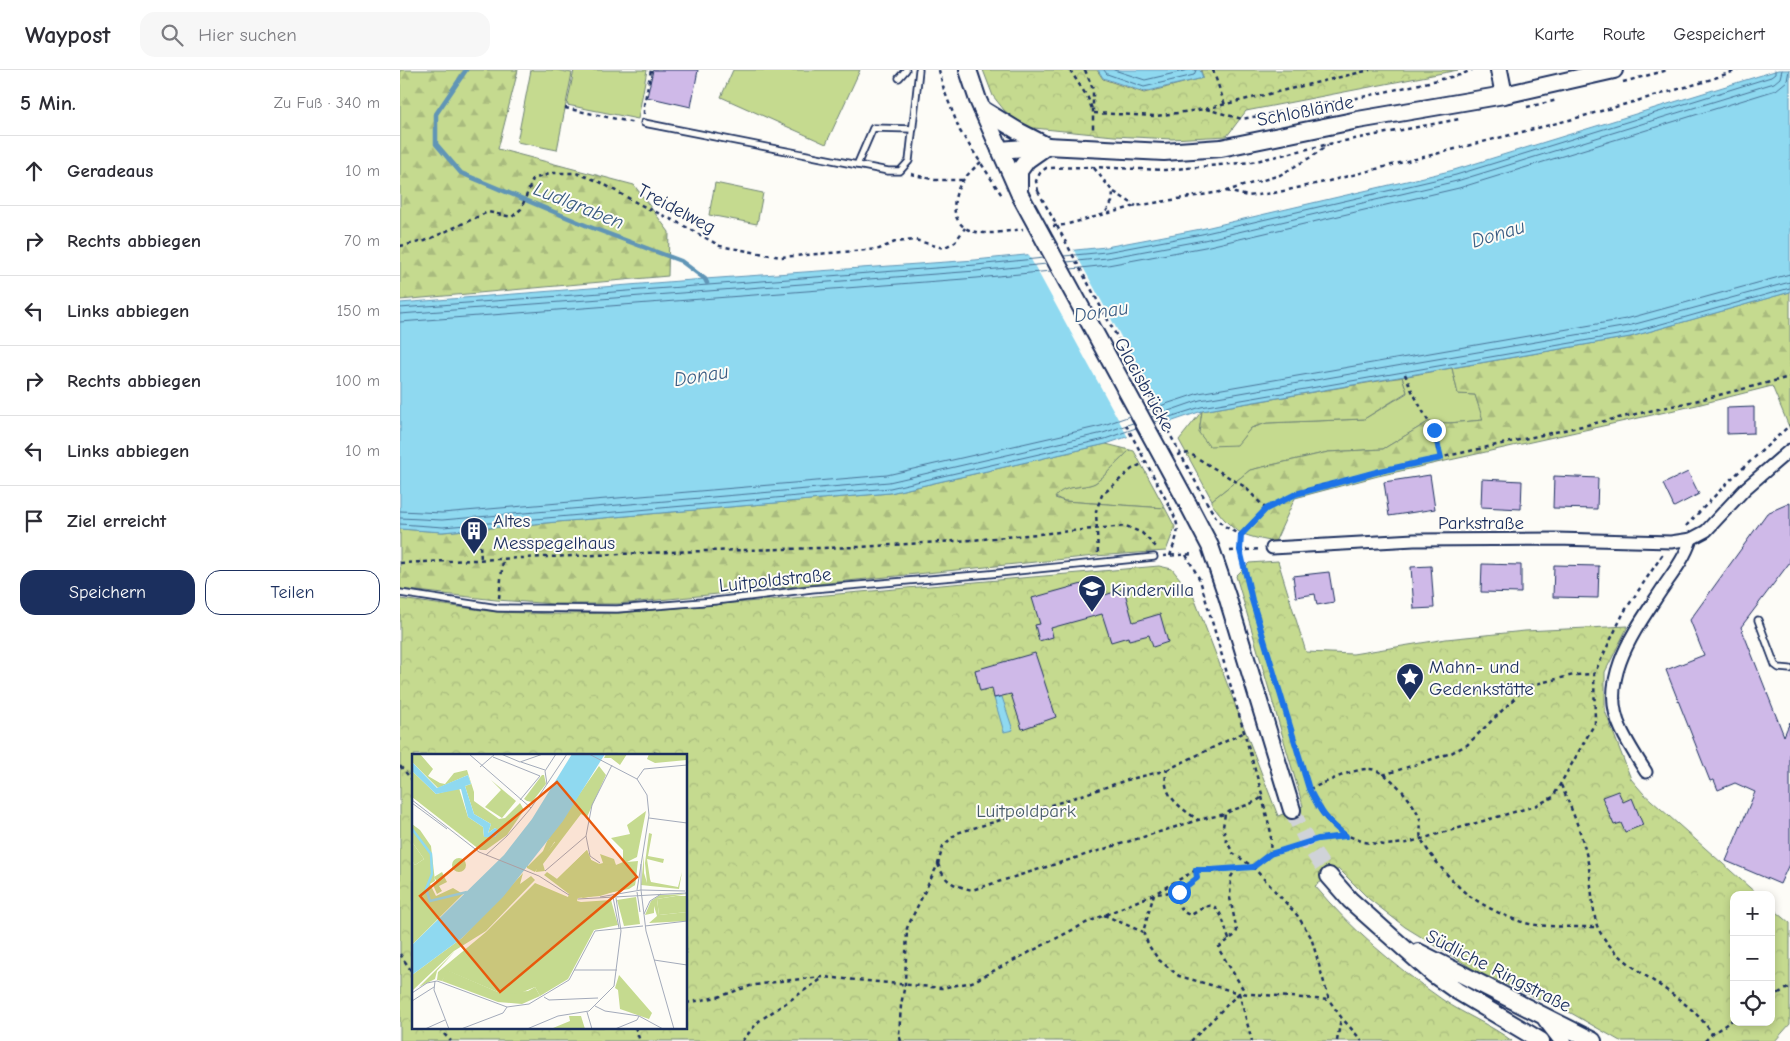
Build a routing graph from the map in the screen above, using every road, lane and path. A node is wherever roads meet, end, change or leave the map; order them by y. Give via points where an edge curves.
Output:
1 (651, 70) edge
2 (906, 70) edge
3 (919, 70) edge
4 (939, 70) edge
5 (968, 70) edge
6 (1070, 70) edge
7 (1085, 70) edge
8 (1213, 70) edge
9 (1370, 70) edge
10 (1470, 70) edge
11 (1499, 70) edge
12 (1614, 70) edge
13 (1738, 70) edge
14 (899, 78) dead end
15 (1504, 95) junction
16 (980, 104) junction
17 (1543, 104) dead end
18 (1225, 105) junction
19 (565, 108) dead end
20 (1205, 108) junction
21 (1524, 108) dead end
22 (1094, 113) junction
23 (1465, 118) dead end
24 (644, 123) junction
25 (913, 129) junction
26 (1093, 132) dead end
27 (1047, 146) junction
28 (1000, 150) junction
29 (981, 162) junction
30 (858, 165) junction
31 (1090, 168) dead end
32 (1094, 168) dead end
33 (900, 171) junction
34 (963, 180) junction
35 (1226, 191) junction
36 (1113, 192) junction
37 (1020, 195) junction
38 (1003, 197) dead end
39 (1136, 206) junction
40 (1105, 214) junction
41 (1046, 227) dead end
42 (965, 228) junction
43 (1027, 229) dead end
44 (400, 246) edge
45 (1405, 374) dead end
46 (1790, 377) edge
47 (1790, 424) edge
48 (1790, 450) edge
49 (1441, 458) junction
50 (1170, 507) dead end
51 (479, 530) dead end
52 (1241, 535) junction
53 (1691, 539) junction
54 (1671, 542) junction
55 (1272, 548) joint
56 (1240, 550) junction
57 (1230, 551) dead end
58 (1195, 554) dead end
59 (1186, 555) junction
60 (1170, 556) junction
61 (1154, 557) dead end
62 (480, 560) junction
63 (503, 560) junction
64 (400, 563) edge
65 (400, 593) edge
66 (498, 608) junction
67 (1758, 620) dead end
68 (1790, 669) edge
69 (1594, 674) junction
70 (1526, 686) junction
71 (1455, 691) dead end
72 (1245, 732) junction
73 (656, 750) dead end
74 (655, 754) edge
75 (400, 766) edge
76 (1167, 770) junction
77 (1646, 772) dead end
78 (1383, 775) junction
79 (412, 780) edge
80 (1561, 784) junction
81 (1309, 789) junction
82 (1262, 797) junction
83 (1292, 810) tunnel mouth
84 (1225, 814) junction
85 (1198, 820) junction
86 (1346, 836) junction
87 (1421, 838) junction
88 (1270, 854) junction
89 (938, 864) junction
90 (1237, 867) junction
91 (1253, 867) junction
92 (1196, 870) junction
93 (1329, 876) tunnel mouth
94 (1179, 892) junction
95 (1154, 894) junction
96 (1104, 915) junction
97 (1597, 927) junction
98 (1143, 932) junction
99 (1387, 932) junction
100 (1229, 939) junction
101 (400, 954) edge
102 (412, 972) edge
103 (824, 977) junction
104 (905, 984) junction
105 (1790, 987) edge
106 (1239, 992) junction
107 (1245, 993) junction
108 (1775, 995) edge
109 (1329, 1000) junction
110 (688, 1003) edge
111 (1542, 1014) junction
112 (1341, 1017) junction
113 (1730, 1022) edge
114 (441, 1028) edge
115 (634, 1028) edge
116 (1712, 1034) junction
117 (1526, 1035) edge
118 (1586, 1037) edge
119 (1557, 1039) edge
120 (451, 1041) edge
121 (640, 1041) edge
122 (742, 1041) edge
123 (901, 1041) edge
124 (1191, 1041) edge
125 (1252, 1041) edge
126 (1337, 1041) edge
127 (1362, 1041) edge
128 (1541, 1041) edge
129 (1704, 1041) edge

1 - 24 path
2 - 14 lane
3 - 25 lane
4 - 29 path via 960,131
5 - 16 main road, Glacisbrücke
6 - 22 path
7 - 22 path via 1092,89
8 - 18 path
9 - 18 path
10 - 20 path via 1362,97 1242,119
11 - 15 main road
12 - 15 main road, Schloßlände
13 - 35 path via 1573,119 1274,193 1248,196
15 - 27 main road, Schloßlände via 1221,148 1164,152
16 - 27 main road via 1018,131
16 - 28 main road, Glacisbrücke
17 - 21 path
18 - 20 path
19 - 24 path
20 - 22 path via 1156,116
22 - 26 path
23 - 35 path via 1329,144 1280,175
24 - 30 lane
25 - 30 lane via 874,128
25 - 33 lane via 909,161
27 - 28 main road, Schloßlände
27 - 37 main road via 1027,160 1019,172
28 - 37 main road, Glacisbrücke
29 - 34 path
29 - 38 path
30 - 33 lane
31 - 52 path, bridge via 1046,168 1036,181 1038,191 1206,501 1218,521
32 - 36 path
33 - 34 path via 935,180
34 - 42 path via 957,192 954,215
35 - 39 path
36 - 39 path
36 - 40 path
37 - 83 main road, Glacisbrücke, bridge via 1210,546
39 - 40 path
40 - 41 path
42 - 43 path via 978,233
42 - 44 path, Treidelweg via 955,242 944,248 916,240 895,242 879,249 781,257 720,246 598,181 576,173 554,173 533,179 521,209 512,217 488,212 425,242
45 - 49 path via 1434,430
46 - 49 path
47 - 54 path
48 - 53 street via 1746,488 1706,531
49 - 52 path via 1296,494 1266,509
50 - 60 path via 1178,524
51 - 62 path
52 - 56 path
53 - 54 street, Parkstraße
53 - 77 street via 1684,557 1630,638 1614,683 1613,703 1620,728
54 - 55 street, Parkstraße via 1414,540
54 - 69 path via 1624,612
55 - 56 path
56 - 57 path
56 - 81 path
58 - 59 path
59 - 60 path
59 - 72 path via 1200,580
60 - 63 path via 1161,556 1157,547 1142,533 1126,526 858,547
61 - 66 lane, Luitpoldstraße via 617,609
62 - 63 path
62 - 64 path
63 - 66 path
65 - 66 lane, Luitpoldstraße
67 - 68 lane via 1775,665
69 - 70 path
69 - 80 path via 1595,723
70 - 71 path via 1495,691
70 - 78 path via 1467,745
72 - 76 path
72 - 82 path
73 - 74 path
75 - 79 path
76 - 85 path via 1164,780 1171,797
76 - 89 path via 957,833 943,846
78 - 81 path via 1372,769 1355,771
78 - 87 path via 1412,803 1421,820
80 - 87 path via 1553,797 1535,806
80 - 97 path via 1583,839
81 - 86 path via 1329,822
82 - 84 path
82 - 88 path via 1271,833
84 - 85 path
84 - 91 path via 1226,840 1233,853
85 - 89 path via 972,890 951,884
86 - 87 path via 1385,845
86 - 88 path via 1318,839
87 - 97 path via 1449,878 1493,911 1534,925
88 - 91 path
89 - 104 path via 907,928
90 - 91 path
90 - 92 path
90 - 100 path via 1231,878 1230,898 1237,930
91 - 109 path via 1297,915 1311,937
92 - 94 path via 1197,878
92 - 95 path
93 - 99 main road, Südliche Ringstraße via 1350,900
94 - 95 path
94 - 100 path via 1177,902 1190,915 1204,907 1214,906 1220,913
95 - 96 path
95 - 98 path
96 - 98 path
96 - 104 path via 972,982 942,988
97 - 116 path via 1626,961 1678,999 1705,1022
98 - 106 path via 1160,960 1178,976
99 - 111 main road, Südliche Ringstraße via 1436,962
99 - 117 main road, Südliche Ringstraße via 1433,974
100 - 107 path via 1218,948
101 - 102 path
103 - 104 path
103 - 110 path via 750,986
103 - 122 path via 759,1021
104 - 123 path via 901,1005
105 - 108 path
106 - 107 path
106 - 124 path
106 - 125 path
107 - 109 path
109 - 112 path
111 - 118 main road, Südliche Ringstraße
111 - 119 main road
112 - 126 path
112 - 127 path
113 - 116 path
114 - 120 path
115 - 121 path
116 - 129 path
117 - 128 main road, Südliche Ringstraße
118 - 119 main road via 1571,1033

